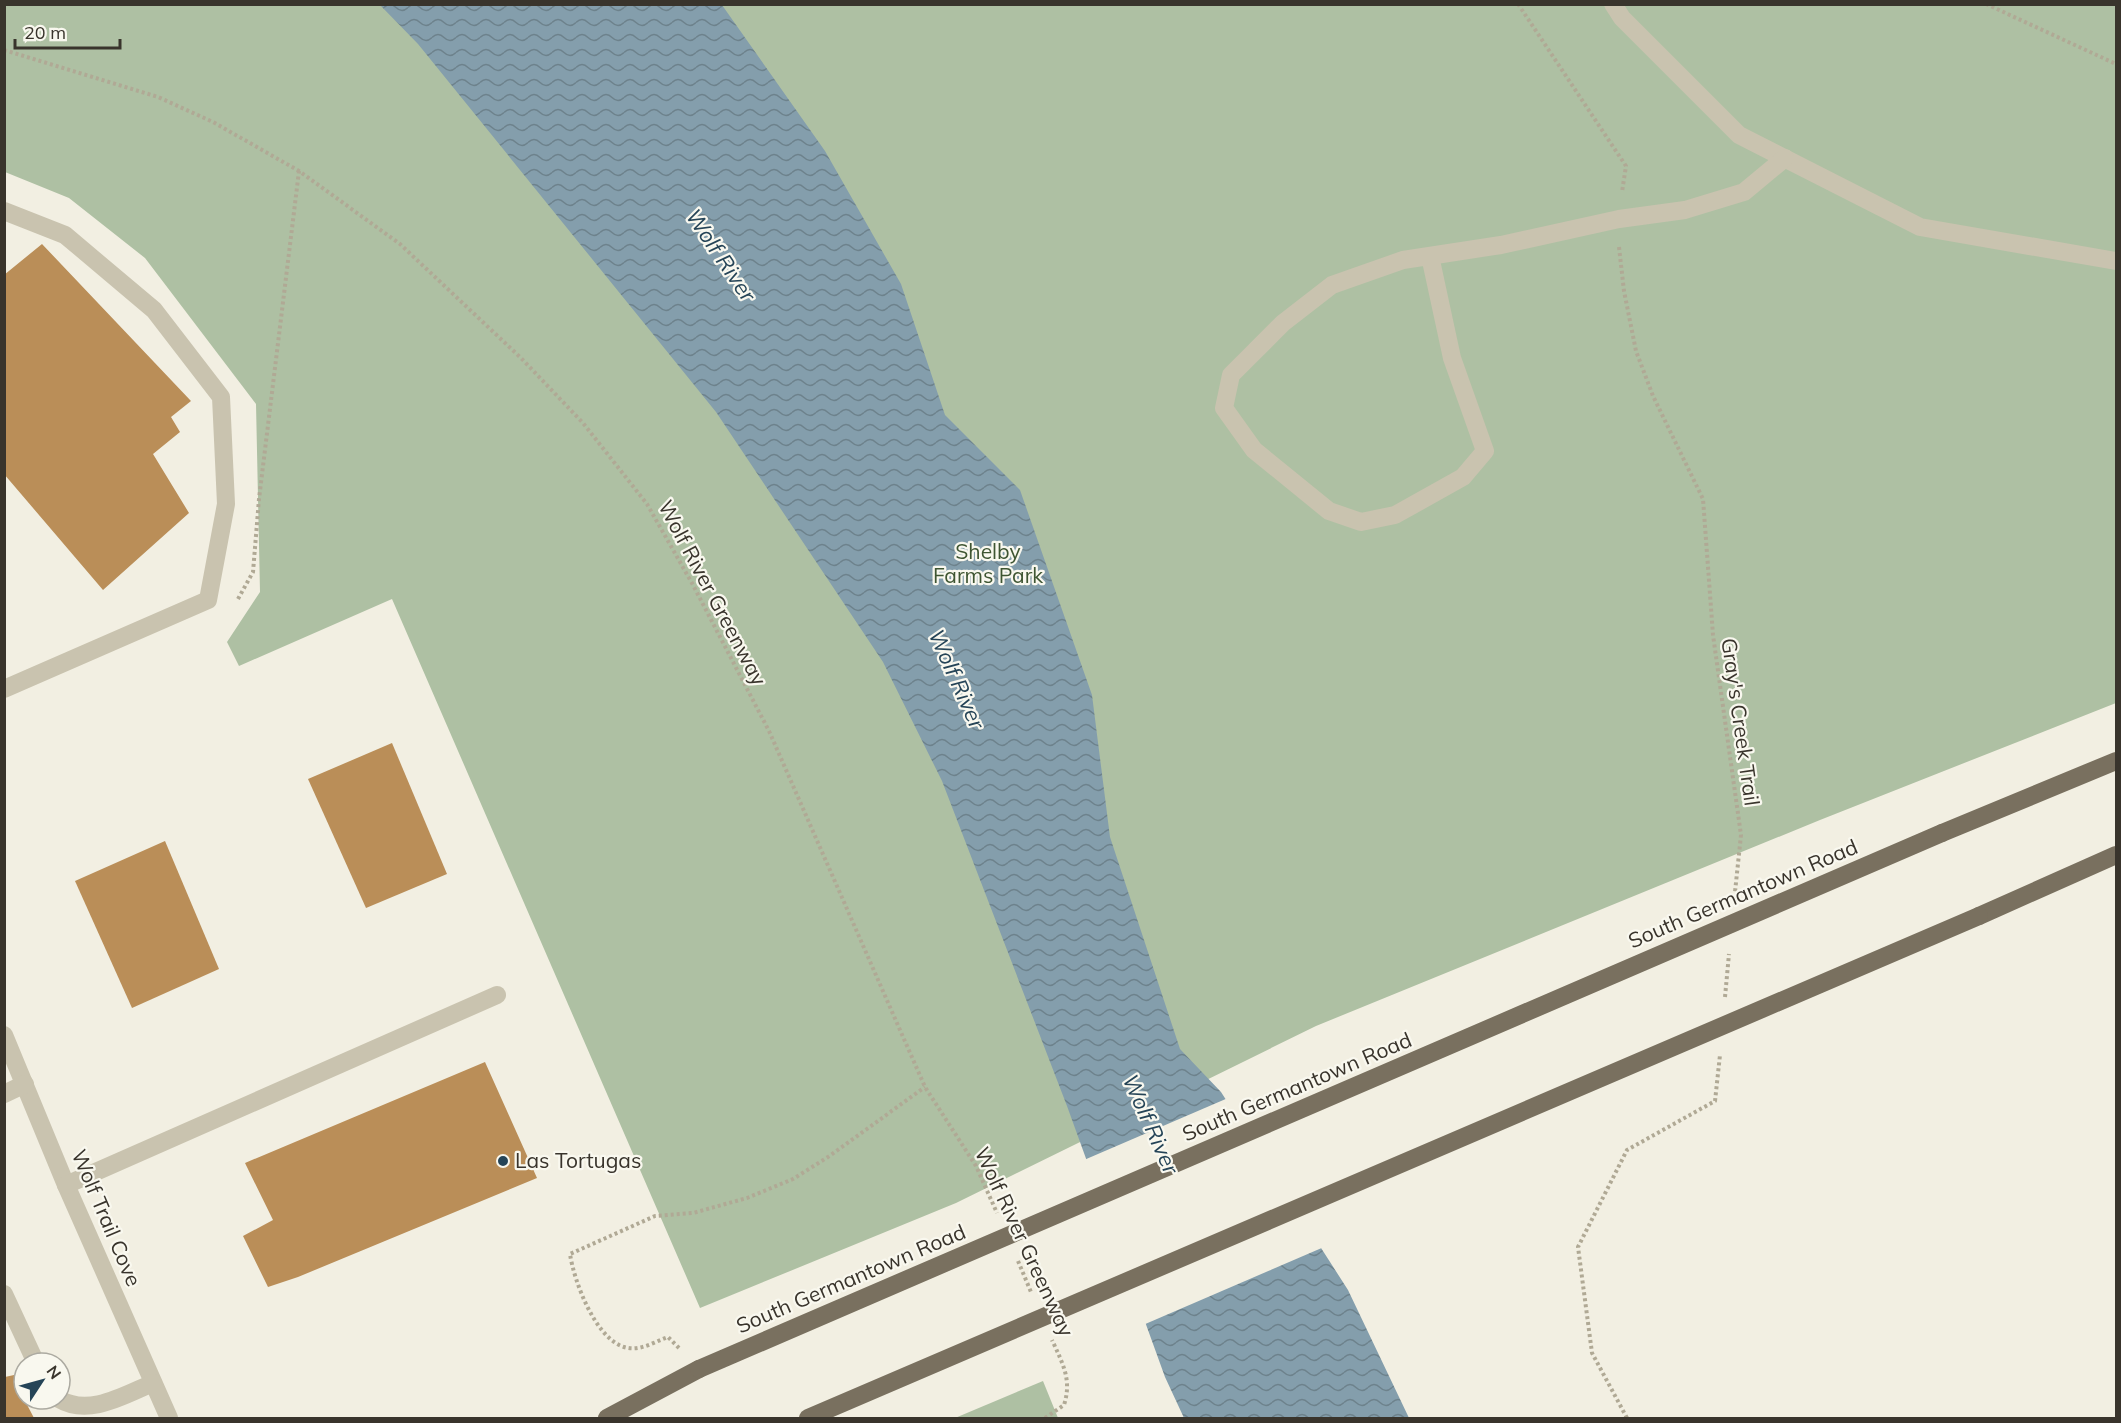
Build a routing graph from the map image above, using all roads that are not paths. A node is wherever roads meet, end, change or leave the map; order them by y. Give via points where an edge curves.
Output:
1 (1612, 4) edge
2 (1785, 158) junction
3 (4, 211) edge
4 (1430, 256) junction
5 (2116, 261) edge
6 (4, 689) edge
7 (2116, 761) edge
8 (2116, 855) edge
9 (497, 995) dead end
10 (4, 1035) edge
11 (25, 1084) junction
12 (4, 1094) edge
13 (66, 1185) junction
14 (4, 1294) edge
15 (30, 1351) edge
16 (153, 1383) junction
17 (72, 1406) edge
18 (169, 1419) edge
19 (607, 1419) edge
20 (808, 1419) edge

1 - 2 street via 1739,135
2 - 4 street via 1744,192 1685,210
2 - 5 street via 1920,227
3 - 6 street via 65,235 154,310 220,397 226,504 208,600
4 - 4 street via 1403,260 1332,285 1283,323 1231,375 1224,408 1254,450 1329,511 1361,522 1395,515 1463,477 1485,451 1452,358
7 - 19 main road, South Germantown Road, bridge via 699,1369
8 - 20 main road, bridge
9 - 13 street
10 - 11 street, Wolf Trail Cove
11 - 12 street
11 - 13 street, Wolf Trail Cove
13 - 16 street, Wolf Trail Cove
14 - 15 street
16 - 17 street via 97,1406
16 - 18 street, Wolf Trail Cove

